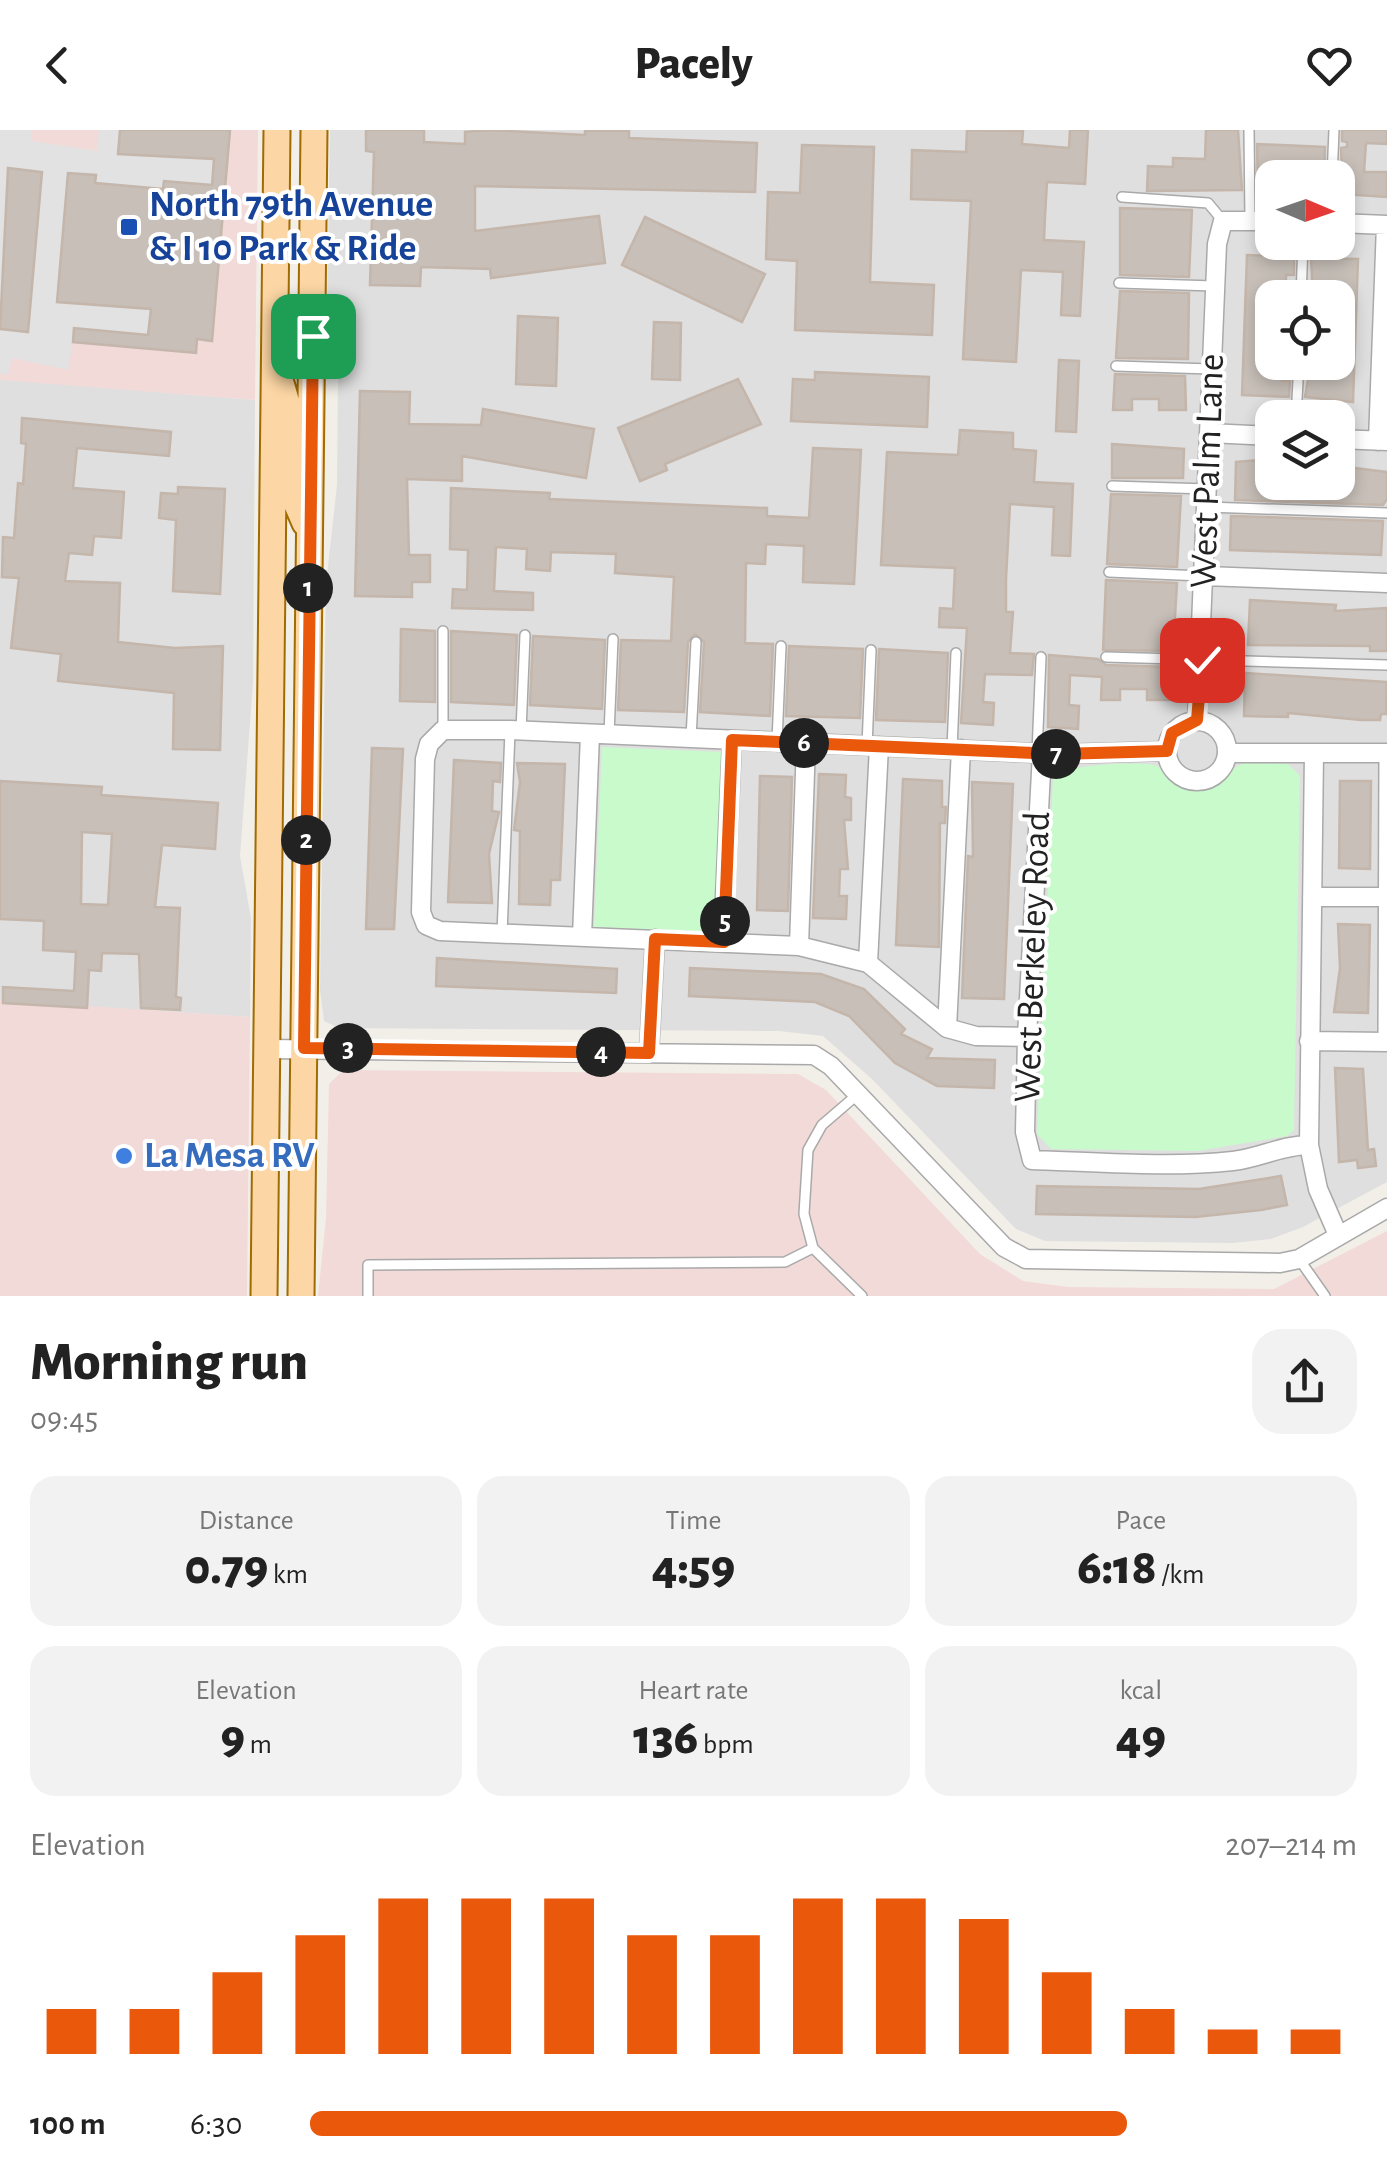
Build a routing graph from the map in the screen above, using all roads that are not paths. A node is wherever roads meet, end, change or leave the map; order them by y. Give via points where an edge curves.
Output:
1 (277, 130) edge
2 (314, 130) edge
3 (1249, 130) edge
4 (1334, 130) edge
5 (1333, 160) edge
6 (1122, 196) dead end
7 (1250, 220) junction
8 (1255, 220) edge
9 (1223, 222) junction
10 (1355, 223) edge
11 (1387, 224) edge
12 (1119, 283) dead end
13 (1214, 286) junction
14 (1116, 366) dead end
15 (1212, 369) junction
16 (273, 374) junction
17 (1209, 433) junction
18 (1255, 435) edge
19 (1355, 440) edge
20 (1382, 441) edge
21 (1112, 486) dead end
22 (1207, 498) junction
23 (1387, 513) edge
24 (309, 532) junction
25 (1109, 572) dead end
26 (1204, 576) junction
27 (1387, 582) edge
28 (270, 626) junction
29 (308, 628) junction
30 (443, 632) dead end
31 (525, 635) dead end
32 (613, 639) dead end
33 (696, 642) dead end
34 (781, 646) dead end
35 (871, 650) dead end
36 (956, 653) dead end
37 (1106, 656) dead end
38 (1042, 657) dead end
39 (1202, 660) junction
40 (1387, 665) edge
41 (1197, 720) junction
42 (443, 730) junction
43 (515, 730) junction
44 (599, 734) junction
45 (691, 738) junction
46 (732, 740) junction
47 (777, 742) junction
48 (806, 743) junction
49 (873, 746) junction
50 (956, 749) junction
51 (1167, 751) junction
52 (1228, 752) junction
53 (1040, 753) junction
54 (1314, 753) junction
55 (1385, 753) edge
56 (1385, 828) edge
57 (1312, 897) junction
58 (1385, 897) edge
59 (502, 934) junction
60 (582, 936) junction
61 (655, 939) junction
62 (724, 942) junction
63 (799, 946) junction
64 (868, 963) junction
65 (1384, 970) edge
66 (947, 1028) junction
67 (1028, 1037) junction
68 (1309, 1041) junction
69 (1385, 1042) edge
70 (304, 1048) junction
71 (266, 1049) junction
72 (649, 1053) junction
73 (858, 1094) junction
74 (1309, 1145) junction
75 (1387, 1208) edge
76 (1338, 1235) junction
77 (813, 1248) junction
78 (1299, 1259) junction
79 (264, 1296) edge
80 (302, 1296) edge
81 (368, 1296) edge
82 (862, 1296) edge
83 (1325, 1296) edge

1 - 16 main road
2 - 24 main road
3 - 7 lane
4 - 5 lane
6 - 9 lane via 1208,203
7 - 8 street
7 - 9 street
9 - 13 street, West Palm Lane
10 - 11 street
11 - 20 street
12 - 13 lane
13 - 15 street, West Palm Lane
14 - 15 lane
15 - 17 street, West Palm Lane
16 - 24 main road via 287,392 292,493
16 - 28 main road
17 - 18 street
17 - 22 street, West Palm Lane
19 - 20 street
21 - 22 lane
22 - 23 lane
22 - 26 street, West Palm Lane
24 - 29 main road
25 - 26 lane
26 - 27 street
26 - 39 street, West Palm Lane
28 - 29 main road
28 - 71 main road
29 - 70 main road
30 - 42 lane
31 - 43 lane
32 - 44 lane
33 - 45 lane
34 - 47 lane
35 - 49 lane
36 - 50 lane
37 - 39 lane
38 - 53 lane
39 - 40 lane
39 - 41 street, West Palm Lane
41 - 51 street via 1172,733
41 - 52 street via 1222,733
42 - 43 street
42 - 59 street via 424,759 421,912 426,925 440,931
43 - 44 street
43 - 59 lane
44 - 45 street
44 - 60 street
45 - 46 street
46 - 47 street
46 - 62 street
47 - 48 street
48 - 49 street
48 - 63 street
49 - 50 street
49 - 64 street
50 - 53 street
50 - 66 street
51 - 52 street via 1178,774 1196,781 1218,773
51 - 53 street
52 - 54 street
53 - 67 street, West Berkeley Road
54 - 55 street
54 - 57 street
55 - 56 lane
56 - 58 lane
57 - 58 street
57 - 68 street
58 - 65 lane
59 - 60 street
60 - 61 street
61 - 62 street
61 - 72 street
62 - 63 street
63 - 64 street
64 - 66 street
65 - 69 lane
66 - 67 street
67 - 74 street, West Berkeley Road via 1026,1132 1032,1160 1208,1162
68 - 69 street
68 - 74 street
70 - 71 street
70 - 72 street
70 - 80 main road
71 - 79 main road
72 - 73 street via 814,1055
73 - 77 lane via 822,1125 808,1150 804,1214
73 - 78 street via 1004,1246 1026,1259 1256,1266
74 - 76 street via 1318,1190
75 - 76 street
76 - 78 street
77 - 81 lane via 785,1262 368,1264
77 - 82 lane
78 - 83 lane

